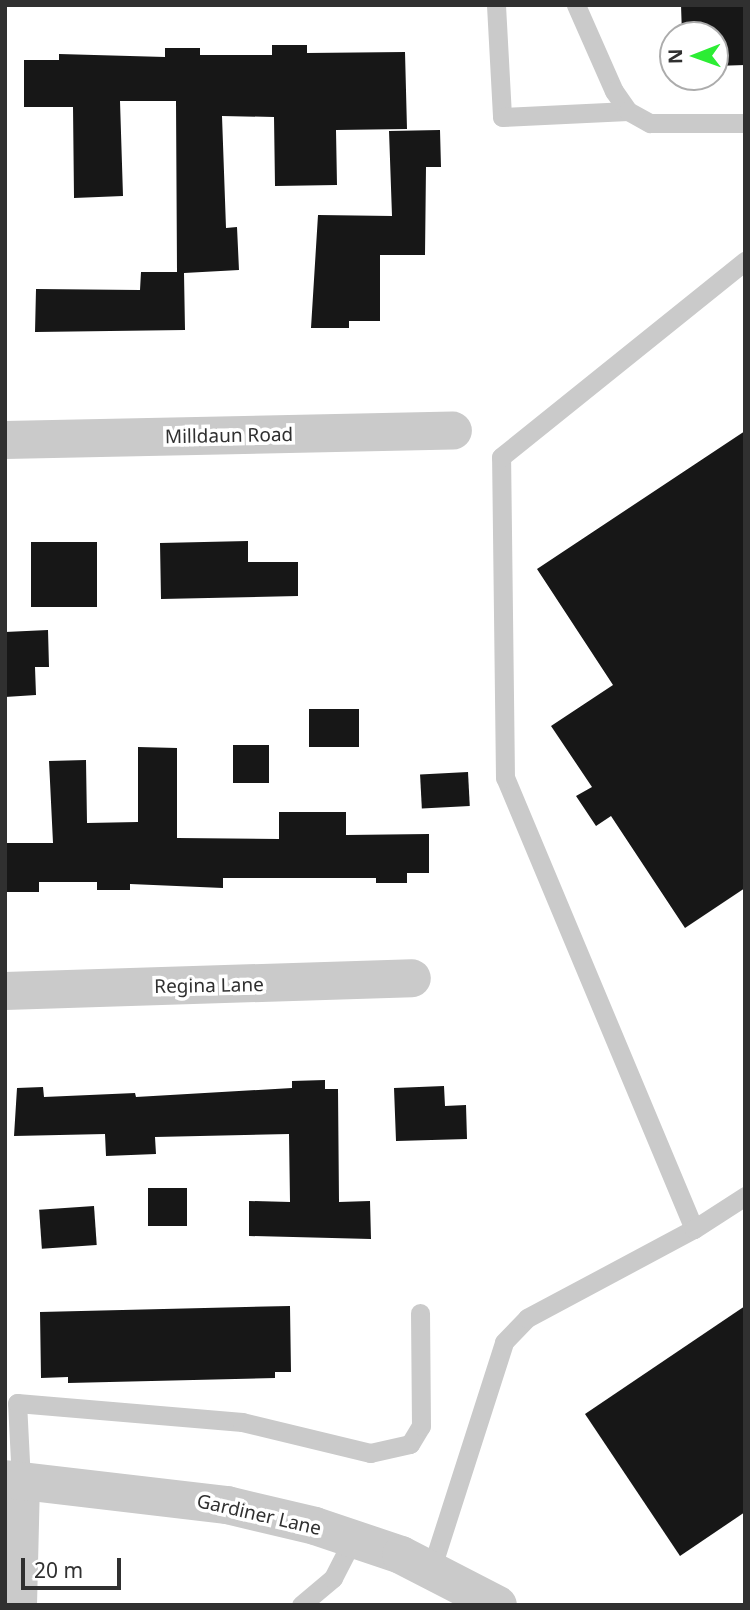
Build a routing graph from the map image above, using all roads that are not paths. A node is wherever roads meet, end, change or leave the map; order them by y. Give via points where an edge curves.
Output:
1 (496, 5) edge
2 (576, 5) edge
3 (628, 111) junction
4 (745, 123) edge
5 (745, 261) edge
6 (453, 431) dead end
7 (5, 440) edge
8 (412, 978) dead end
9 (5, 990) edge
10 (745, 1196) edge
11 (694, 1229) junction
12 (420, 1312) dead end
13 (11, 1403) edge
14 (13, 1480) edge
15 (353, 1539) junction
16 (431, 1570) junction
17 (18, 1605) edge
18 (301, 1605) edge
19 (498, 1605) edge

1 - 3 lane via 502,117
2 - 3 lane via 614,92
3 - 4 lane via 664,124
5 - 11 lane via 501,457 505,778
6 - 7 street, Milldaun Road
8 - 9 street, Regina Lane
10 - 11 lane
11 - 16 lane via 527,1318 504,1342
12 - 13 lane via 421,1426 410,1444 393,1451 370,1453 331,1446 242,1422
13 - 14 lane
14 - 15 street, Gardiner Lane via 227,1505
14 - 17 street
15 - 16 street, Gardiner Lane
15 - 18 lane via 333,1578
16 - 19 street, Gardiner Lane

